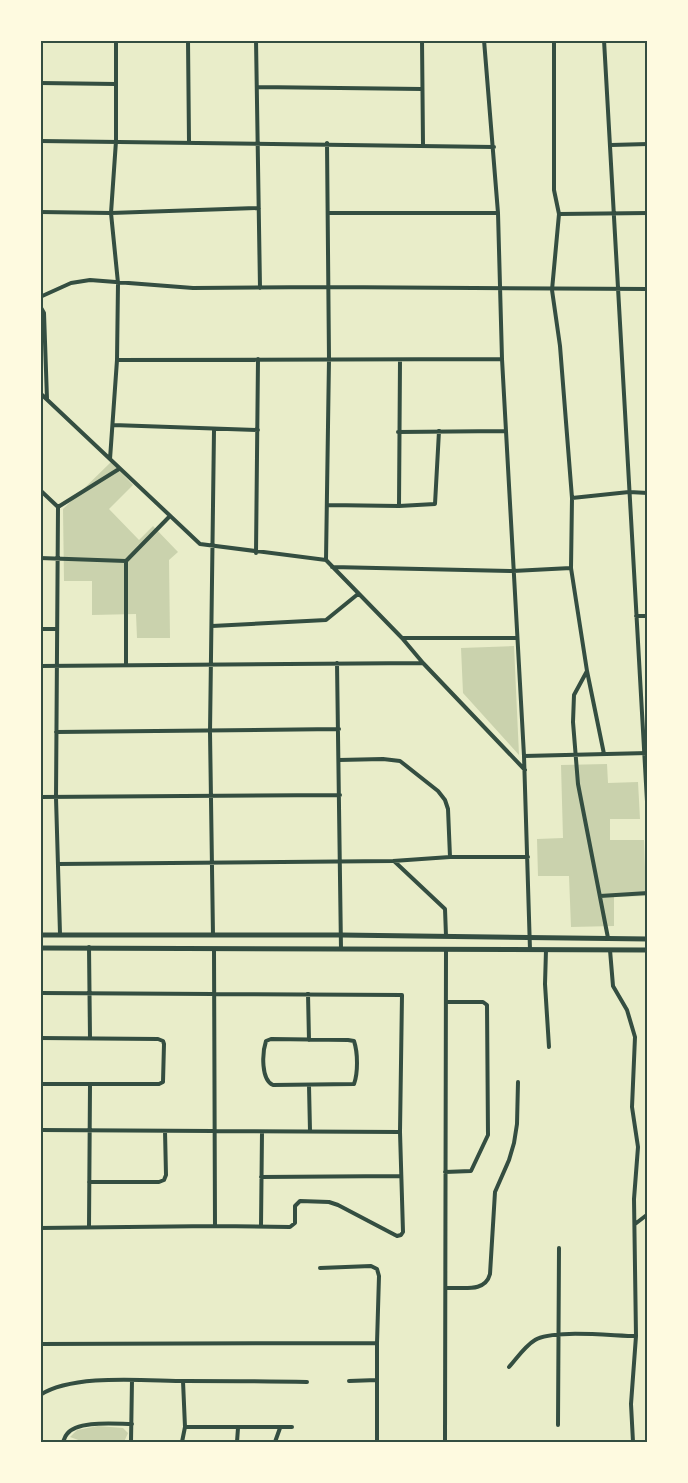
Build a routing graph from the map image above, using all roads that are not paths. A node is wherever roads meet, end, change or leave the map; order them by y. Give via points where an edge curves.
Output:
1 (116, 40) edge
2 (189, 40) edge
3 (256, 40) edge
4 (422, 40) edge
5 (484, 40) edge
6 (554, 40) edge
7 (604, 40) edge
8 (40, 83) edge
9 (116, 84) junction
10 (257, 87) junction
11 (422, 89) junction
12 (40, 141) edge
13 (116, 141) junction
14 (189, 142) junction
15 (259, 143) junction
16 (327, 143) junction
17 (648, 144) edge
18 (423, 145) junction
19 (611, 145) junction
20 (494, 147) junction
21 (259, 208) junction
22 (40, 212) edge
23 (111, 213) junction
24 (327, 213) junction
25 (498, 213) junction
26 (614, 213) junction
27 (648, 213) edge
28 (559, 214) junction
29 (118, 283) junction
30 (327, 287) junction
31 (260, 288) junction
32 (501, 289) junction
33 (618, 289) junction
34 (648, 289) edge
35 (552, 290) junction
36 (41, 295) edge
37 (40, 306) edge
38 (258, 359) junction
39 (329, 359) junction
40 (502, 359) junction
41 (117, 360) junction
42 (399, 360) junction
43 (40, 393) edge
44 (47, 399) junction
45 (113, 425) junction
46 (214, 430) junction
47 (258, 430) junction
48 (440, 431) junction
49 (506, 431) junction
50 (398, 432) junction
51 (110, 459) junction
52 (119, 469) junction
53 (40, 490) edge
54 (629, 492) junction
55 (648, 493) edge
56 (572, 498) junction
57 (328, 505) junction
58 (399, 506) junction
59 (58, 507) junction
60 (170, 517) junction
61 (212, 546) junction
62 (255, 553) junction
63 (40, 558) edge
64 (59, 558) junction
65 (126, 561) junction
66 (326, 561) junction
67 (332, 567) junction
68 (571, 568) junction
69 (513, 571) junction
70 (358, 594) junction
71 (636, 616) junction
72 (648, 616) edge
73 (212, 626) junction
74 (40, 629) edge
75 (57, 629) junction
76 (402, 638) junction
77 (516, 638) junction
78 (337, 663) junction
79 (423, 663) junction
80 (211, 664) junction
81 (126, 665) junction
82 (40, 666) edge
83 (57, 666) junction
84 (587, 671) junction
85 (339, 729) junction
86 (56, 732) junction
87 (210, 732) junction
88 (646, 753) edge
89 (577, 754) junction
90 (604, 754) junction
91 (524, 756) junction
92 (339, 760) junction
93 (525, 770) junction
94 (340, 795) junction
95 (210, 796) junction
96 (40, 797) edge
97 (56, 798) junction
98 (648, 819) edge
99 (450, 857) junction
100 (528, 857) junction
101 (211, 861) junction
102 (393, 861) junction
103 (340, 862) junction
104 (57, 864) junction
105 (648, 893) edge
106 (600, 896) junction
107 (40, 934) edge
108 (60, 934) junction
109 (213, 934) junction
110 (341, 934) junction
111 (446, 936) junction
112 (529, 937) junction
113 (608, 939) junction
114 (648, 939) edge
115 (89, 947) junction
116 (40, 948) edge
117 (214, 948) junction
118 (341, 949) junction
119 (446, 950) junction
120 (530, 950) junction
121 (546, 950) junction
122 (610, 950) junction
123 (648, 950) edge
124 (40, 993) edge
125 (89, 993) junction
126 (215, 994) junction
127 (308, 994) junction
128 (446, 1002) junction
129 (40, 1038) edge
130 (90, 1038) junction
131 (309, 1040) junction
132 (549, 1047) dead end
133 (518, 1082) dead end
134 (40, 1084) edge
135 (90, 1085) junction
136 (309, 1086) junction
137 (40, 1130) edge
138 (89, 1130) junction
139 (165, 1131) junction
140 (214, 1131) junction
141 (310, 1131) junction
142 (262, 1132) junction
143 (400, 1132) junction
144 (445, 1172) junction
145 (401, 1176) junction
146 (261, 1177) junction
147 (89, 1182) junction
148 (648, 1214) edge
149 (635, 1224) junction
150 (215, 1226) junction
151 (261, 1226) junction
152 (89, 1227) junction
153 (40, 1228) edge
154 (559, 1248) dead end
155 (320, 1268) dead end
156 (446, 1287) junction
157 (559, 1334) junction
158 (636, 1336) junction
159 (377, 1343) junction
160 (40, 1344) edge
161 (509, 1366) dead end
162 (132, 1380) junction
163 (377, 1380) junction
164 (183, 1381) junction
165 (349, 1381) dead end
166 (307, 1382) dead end
167 (40, 1395) edge
168 (132, 1424) junction
169 (558, 1425) dead end
170 (185, 1427) junction
171 (292, 1427) dead end
172 (238, 1428) junction
173 (280, 1428) junction
174 (63, 1443) edge
175 (131, 1443) edge
176 (182, 1443) edge
177 (237, 1443) edge
178 (275, 1443) edge
179 (377, 1443) edge
180 (445, 1443) edge
181 (633, 1443) edge

1 - 9 street
2 - 14 street
3 - 10 street
4 - 11 street
5 - 20 street
6 - 28 street via 554,190
7 - 19 street
8 - 9 street
9 - 13 street
10 - 11 street
10 - 15 street
11 - 18 street
12 - 13 street
13 - 14 street
13 - 23 street
14 - 15 street
15 - 16 street
15 - 21 street
16 - 18 street
16 - 24 street
17 - 19 street
18 - 20 street
19 - 26 street
20 - 25 street
21 - 23 street
21 - 31 street
22 - 23 street
23 - 29 street
24 - 25 street
24 - 30 street
25 - 32 street
26 - 27 street
26 - 28 street
26 - 33 street
28 - 35 street
29 - 31 street
29 - 36 street via 80,281
29 - 41 street
30 - 31 street
30 - 32 street
30 - 39 street
32 - 35 street
32 - 40 street
33 - 34 street
33 - 35 street
33 - 54 street
35 - 56 street
37 - 44 street via 45,313
38 - 39 street
38 - 41 street
38 - 47 street
39 - 42 street
39 - 57 street
40 - 42 street
40 - 49 street
41 - 45 street
42 - 50 street
43 - 44 street
44 - 51 street
45 - 46 street
45 - 51 street
46 - 47 street
46 - 61 street
47 - 62 street
48 - 49 street
48 - 50 street
48 - 58 street via 437,501 433,506
49 - 69 street
50 - 58 street
51 - 52 street
52 - 59 street
52 - 60 street
53 - 59 street
54 - 55 street
54 - 56 street
54 - 71 street
56 - 68 street
57 - 58 street
57 - 66 street
59 - 64 street
60 - 61 street via 194,540
60 - 65 street
61 - 62 street
61 - 73 street
62 - 66 street
63 - 64 street
64 - 65 street
64 - 75 street
65 - 81 street
66 - 67 street
67 - 69 street
67 - 70 street
68 - 69 street
68 - 84 street
69 - 77 street
70 - 73 street via 326,620
70 - 76 street
71 - 72 street
71 - 88 street
73 - 80 street
74 - 75 street
75 - 83 street
76 - 77 street
76 - 79 street
77 - 91 street
78 - 79 street
78 - 80 street
78 - 85 street
79 - 93 street
80 - 81 street
80 - 87 street
81 - 83 street
82 - 83 street
83 - 86 street
84 - 89 street via 574,695
84 - 90 street
85 - 87 street
85 - 92 street
86 - 87 street
86 - 97 street
87 - 95 street
88 - 90 street
88 - 98 street
89 - 90 street
89 - 91 street
89 - 106 street via 578,784
91 - 93 street
92 - 94 street
92 - 99 street via 400,761 438,791 448,809
93 - 100 street
94 - 95 street
94 - 103 street
95 - 97 street
95 - 101 street
96 - 97 street
97 - 104 street
99 - 100 street
99 - 102 street
100 - 112 street
101 - 103 street
101 - 104 street
101 - 109 street
102 - 103 street
102 - 111 street via 445,909
103 - 110 street
104 - 108 street
105 - 106 street
106 - 113 street
107 - 108 main road
108 - 109 main road
109 - 110 main road
110 - 111 main road
110 - 118 street
111 - 112 main road
112 - 113 main road
112 - 120 street
113 - 114 main road
115 - 116 main road
115 - 117 main road
115 - 125 street
117 - 118 main road
117 - 126 street
118 - 119 main road
119 - 120 main road
119 - 128 street
120 - 121 main road
121 - 122 main road
121 - 132 street
122 - 123 main road
122 - 149 street via 613,986 627,1010 635,1037 632,1107 638,1147
124 - 125 street
125 - 126 street
125 - 130 street
126 - 127 street
126 - 140 street
127 - 131 street
127 - 143 street via 402,995
128 - 144 street
128 - 144 street via 487,1005 488,1135 471,1171
129 - 130 street
130 - 135 street via 158,1039 164,1044 163,1082
131 - 136 street via 271,1040 264,1047 268,1083
131 - 136 street via 348,1040 354,1041 356,1047 354,1084
133 - 156 street via 514,1143 495,1192 488,1283
134 - 135 street
135 - 138 street
136 - 141 street
137 - 138 street
138 - 139 street
138 - 147 street
139 - 140 street
139 - 147 street via 164,1180
140 - 142 street
140 - 150 street
141 - 142 street
141 - 143 street
142 - 146 street
143 - 145 street
144 - 156 street
145 - 146 street
145 - 151 street via 401,1235 329,1202 300,1201 295,1206 293,1226
146 - 151 street
147 - 152 street
148 - 149 street
149 - 158 street
150 - 151 street
150 - 152 street
152 - 153 street
154 - 157 street
155 - 159 street via 377,1269
156 - 180 street
157 - 158 street
157 - 161 street via 533,1341
157 - 169 street
158 - 181 street via 631,1404
159 - 160 street
159 - 163 street
162 - 164 street
162 - 167 street via 79,1382
162 - 168 street
163 - 165 street
163 - 179 street
164 - 166 street
164 - 170 street
168 - 174 street via 78,1427 67,1434
168 - 175 street
170 - 172 street
170 - 176 street
171 - 173 street
172 - 173 street
172 - 177 street
173 - 178 street

